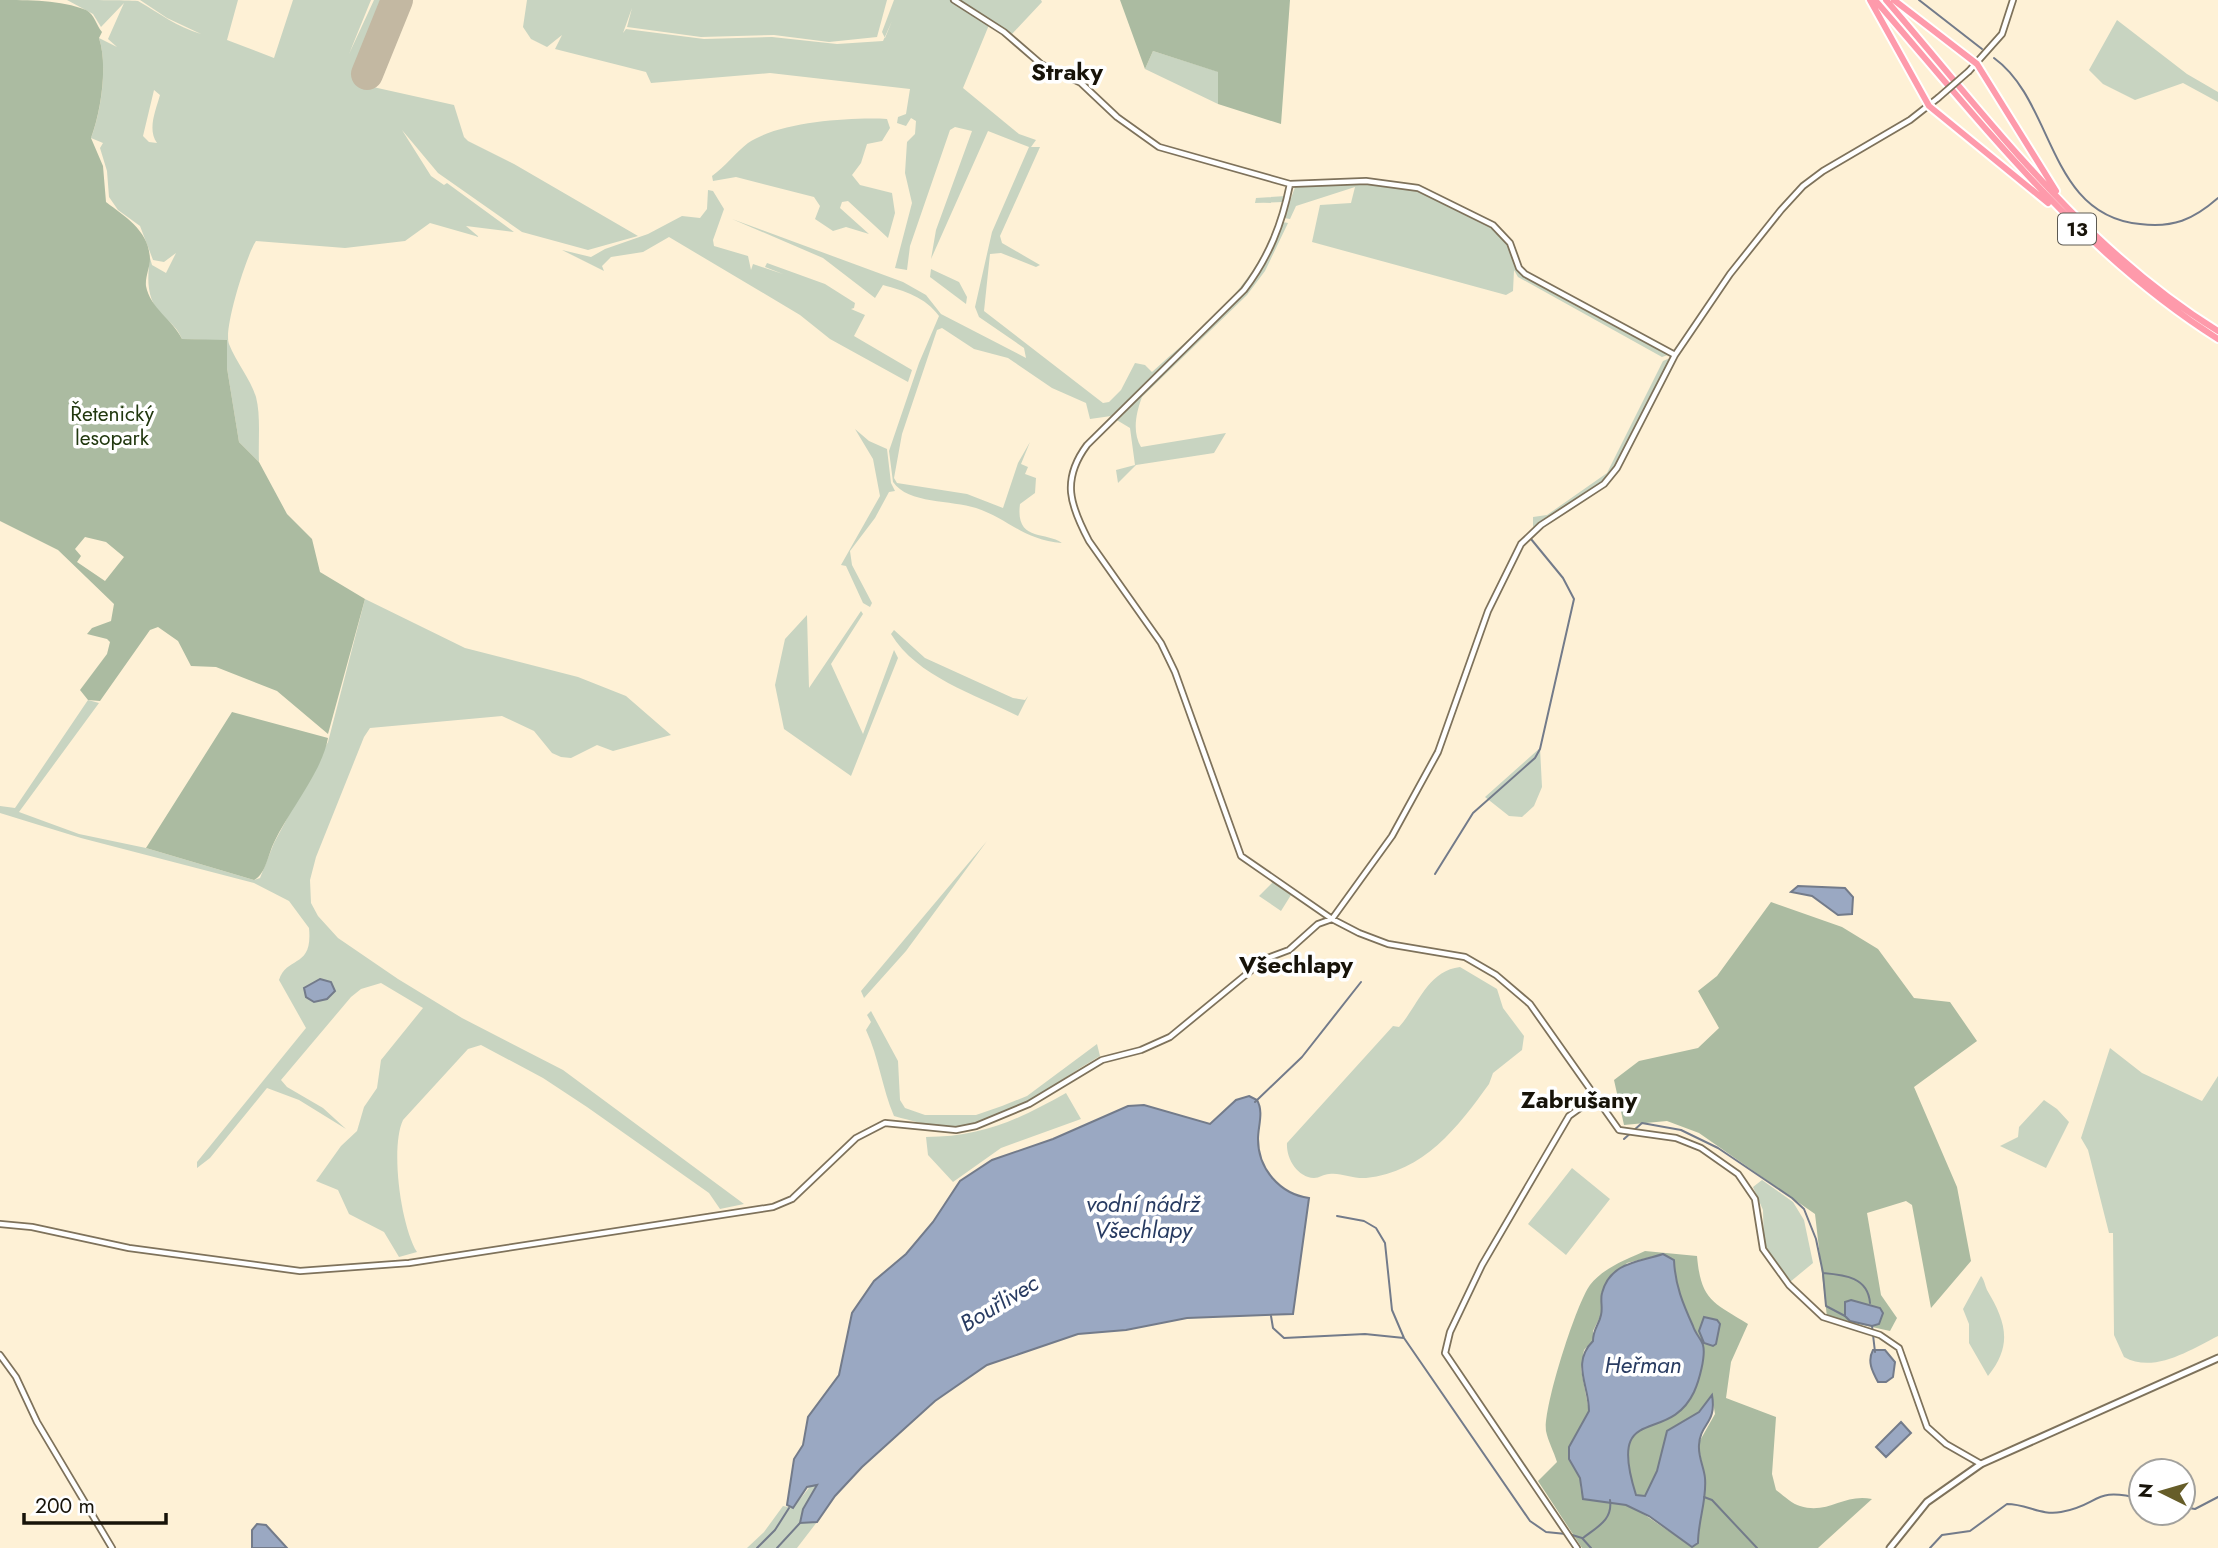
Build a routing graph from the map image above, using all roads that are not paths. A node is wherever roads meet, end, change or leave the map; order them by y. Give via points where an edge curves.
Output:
1 (954, 0) edge
2 (1873, 0) edge
3 (1886, 0) edge
4 (1894, 0) edge
5 (2013, 0) edge
6 (1977, 64) junction
7 (1929, 106) junction
8 (1290, 184) junction
9 (2064, 205) junction
10 (2065, 216) junction
11 (2218, 331) edge
12 (2218, 340) edge
13 (1675, 355) junction
14 (1332, 919) junction
15 (1594, 1098) junction
16 (0, 1224) edge
17 (0, 1355) edge
18 (2218, 1359) edge
19 (1981, 1464) junction
20 (112, 1548) edge
21 (1577, 1548) edge
22 (1890, 1548) edge

1 - 8 street via 1004,32 1041,64 1081,83 1159,146
2 - 7 highway
2 - 10 highway, 13
3 - 9 highway, 13
4 - 6 highway
5 - 6 street via 2002,33
6 - 7 street, bridge
6 - 9 highway
7 - 10 highway
7 - 13 street via 1803,186 1730,274
8 - 13 street via 1366,181 1418,188 1501,232 1525,274
8 - 14 street via 1275,242 1260,269 1087,445 1072,472 1070,486 1089,541 1171,662 1241,856
9 - 11 highway, 13 via 2130,268
10 - 12 highway, 13 via 2143,288
13 - 14 street via 1617,468 1604,484 1541,525 1521,544 1488,611 1438,752 1392,836
14 - 15 street via 1380,941 1479,963 1530,1004
14 - 16 street via 1318,924 1289,950 1265,959 1170,1037 1102,1060 1029,1104 976,1126 956,1130 885,1123 856,1138 792,1199 773,1207 409,1263 300,1271 129,1248
15 - 19 street via 1619,1130 1676,1138 1701,1147 1738,1174 1758,1210 1763,1249 1789,1285 1823,1317 1880,1335 1899,1348 1927,1427
15 - 21 street via 1569,1116 1482,1265 1446,1349 1450,1364
17 - 20 street
18 - 19 main road
19 - 22 main road via 1927,1502

